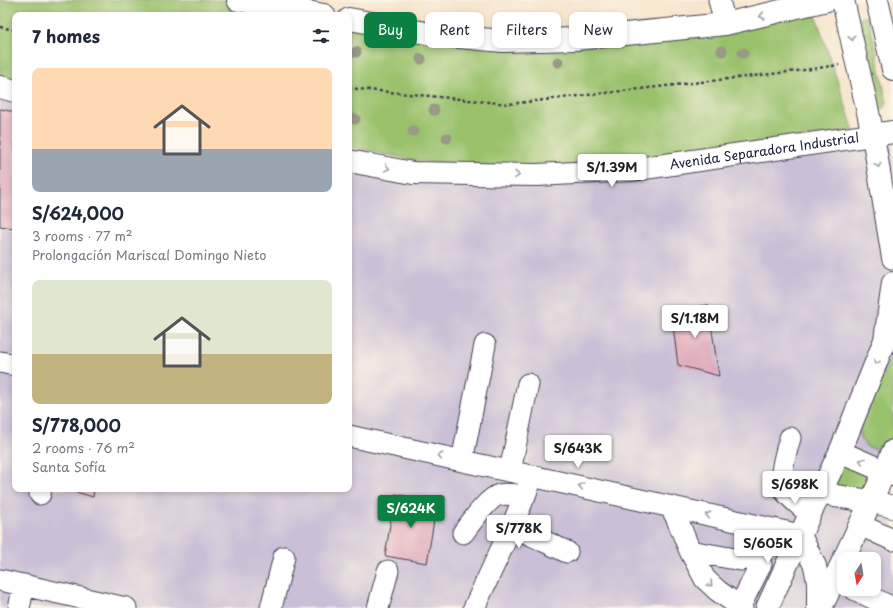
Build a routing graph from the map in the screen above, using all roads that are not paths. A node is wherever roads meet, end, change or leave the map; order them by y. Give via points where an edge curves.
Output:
1 (238, 0) edge
2 (719, 0) edge
3 (828, 0) edge
4 (843, 0) edge
5 (877, 0) edge
6 (307, 12) edge
7 (352, 20) edge
8 (725, 24) junction
9 (893, 69) edge
10 (0, 87) edge
11 (12, 89) edge
12 (883, 133) edge
13 (352, 162) edge
14 (893, 258) edge
15 (893, 283) edge
16 (485, 345) dead end
17 (0, 362) edge
18 (12, 364) edge
19 (528, 384) dead end
20 (352, 437) edge
21 (790, 438) dead end
22 (893, 451) edge
23 (840, 452) junction
24 (462, 461) junction
25 (510, 471) junction
26 (889, 473) edge
27 (533, 476) junction
28 (822, 489) junction
29 (524, 496) junction
30 (870, 501) junction
31 (671, 507) junction
32 (893, 507) edge
33 (810, 514) junction
34 (860, 524) junction
35 (512, 526) junction
36 (774, 529) junction
37 (463, 533) dead end
38 (800, 535) junction
39 (893, 540) edge
40 (690, 551) junction
41 (567, 552) dead end
42 (850, 552) edge
43 (284, 557) dead end
44 (751, 562) junction
45 (784, 570) junction
46 (388, 571) dead end
47 (0, 580) edge
48 (24, 585) junction
49 (837, 585) edge
50 (868, 596) edge
51 (66, 602) edge
52 (741, 607) edge
53 (19, 608) edge
54 (126, 608) edge
55 (270, 608) edge
56 (378, 608) edge
57 (474, 608) edge
58 (767, 608) edge
59 (820, 608) edge
60 (893, 608) edge

1 - 6 main road
2 - 8 street
3 -> 8 main road
4 -> 12 main road via 858,62
5 - 9 main road
7 - 8 main road via 437,35 503,41 576,39
10 - 11 main road
13 -> 12 main road, Avenida Separadora Industrial via 413,173 537,175 631,170
12 -> 14 main road
15 -> 23 main road via 885,340
16 - 24 street
17 - 18 street
19 - 25 street
24 -> 20 street
21 - 33 street via 783,464 783,488
22 - 26 main road
26 -> 23 main road
23 - 28 main road
24 - 25 street
25 - 27 street
26 - 30 main road
27 - 29 street
31 -> 27 street
28 - 30 main road via 835,496
28 - 33 main road
29 - 35 street
29 - 37 street via 498,495 488,502
30 - 32 main road
30 - 34 main road
36 -> 31 street
31 - 40 street
33 - 38 main road
34 - 39 street
34 - 42 main road
35 - 41 street
35 - 57 street
36 - 38 street
36 - 44 street
38 - 45 main road
38 - 59 main road via 815,566
40 - 44 street
40 -> 52 street via 706,579
43 - 55 street
44 - 45 street
44 - 52 street
45 - 58 main road
46 - 56 street
47 - 48 street
48 - 51 street
48 - 53 street
49 - 59 main road
50 - 60 street
51 - 54 street

